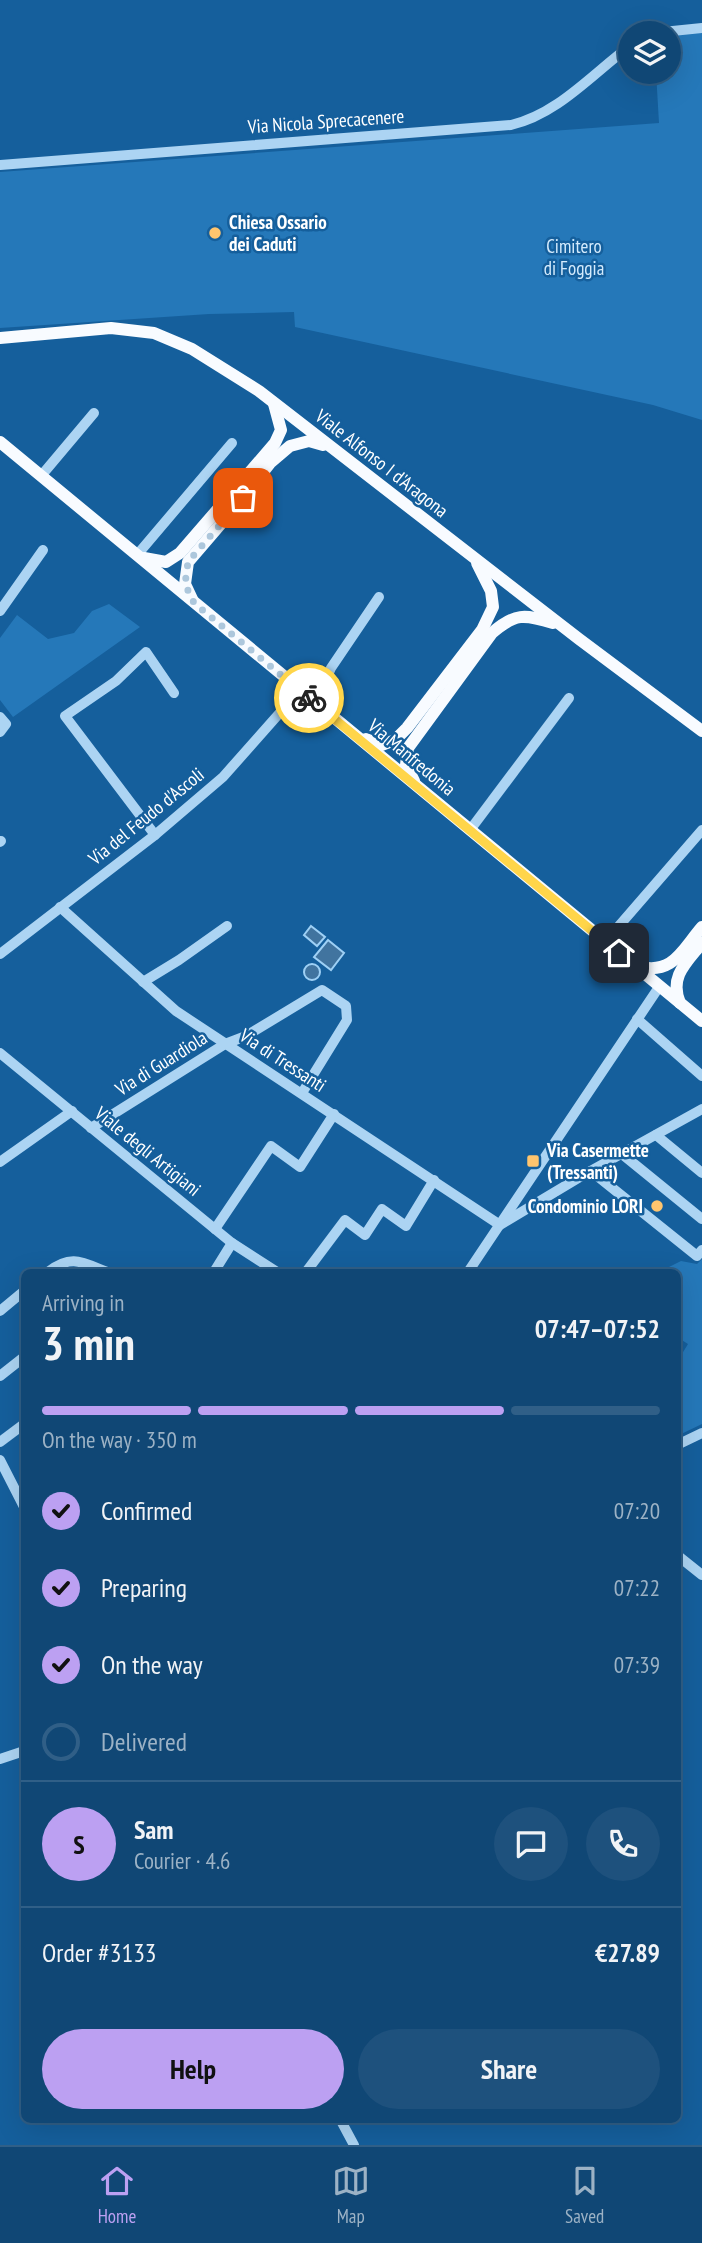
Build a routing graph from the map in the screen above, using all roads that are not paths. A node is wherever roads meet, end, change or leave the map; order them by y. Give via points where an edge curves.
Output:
1 (702, 28) edge
2 (681, 30) edge
3 (618, 56) edge
4 (0, 165) edge
5 (0, 338) edge
6 (273, 402) junction
7 (94, 413) dead end
8 (232, 443) dead end
9 (2, 447) edge
10 (330, 447) junction
11 (41, 476) junction
12 (43, 550) dead end
13 (137, 555) junction
14 (473, 558) junction
15 (379, 597) dead end
16 (194, 603) junction
17 (0, 611) edge
18 (560, 625) junction
19 (300, 690) junction
20 (174, 693) dead end
21 (569, 698) dead end
22 (319, 706) junction
23 (0, 717) edge
24 (702, 731) edge
25 (0, 732) edge
26 (353, 733) junction
27 (416, 786) junction
28 (470, 830) junction
29 (702, 830) edge
30 (155, 835) junction
31 (60, 907) junction
32 (227, 926) dead end
33 (702, 927) edge
34 (605, 942) junction
35 (702, 943) edge
36 (0, 954) edge
37 (634, 965) junction
38 (143, 982) junction
39 (659, 987) junction
40 (680, 1003) junction
41 (637, 1019) junction
42 (702, 1021) edge
43 (225, 1044) junction
44 (0, 1053) edge
45 (702, 1076) edge
46 (302, 1093) junction
47 (702, 1109) edge
48 (72, 1111) junction
49 (334, 1114) junction
50 (91, 1128) junction
51 (656, 1135) junction
52 (622, 1154) junction
53 (0, 1162) edge
54 (591, 1171) junction
55 (702, 1173) edge
56 (434, 1180) junction
57 (702, 1219) edge
58 (500, 1225) junction
59 (215, 1229) junction
60 (232, 1243) junction
61 (702, 1250) edge
62 (52, 1269) edge
63 (98, 1269) edge
64 (216, 1269) edge
65 (271, 1269) edge
66 (308, 1269) edge
67 (470, 1269) edge
68 (21, 1294) edge
69 (0, 1311) edge
70 (21, 1359) edge
71 (0, 1376) edge
72 (21, 1426) edge
73 (702, 1433) edge
74 (0, 1442) edge
75 (681, 1444) edge
76 (0, 1460) edge
77 (21, 1500) edge
78 (681, 1558) edge
79 (702, 1576) edge
80 (21, 1752) edge
81 (0, 1759) edge
82 (343, 2123) edge
83 (354, 2145) edge

1 - 2 street
3 - 4 street, Via Nicola Sprecacenere via 551,110 511,125
5 - 6 main road, Viale Alfonso I d'Aragona via 111,328 154,333 192,349
6 - 10 main road, Viale Alfonso I d'Aragona
6 - 13 main road via 281,430 275,443 206,524 166,562
7 - 11 street
8 - 13 street
9 - 11 main road, Via Manfredonia
10 - 14 main road, Viale Alfonso I d'Aragona
10 - 16 main road via 309,442 290,446 270,463 188,562 185,584
11 - 13 main road, Via Manfredonia
12 - 17 street
13 - 16 main road, Via Manfredonia
14 - 18 main road, Viale Alfonso I d'Aragona
14 - 26 main road via 491,591 493,607 482,630 395,740 382,745
15 - 22 street via 331,668
16 - 19 main road, Via Manfredonia
18 - 24 main road, Viale Alfonso I d'Aragona
18 - 27 main road via 534,617 509,618 492,633 408,748 406,765
19 - 22 main road, Via Manfredonia
19 - 30 street, Via del Feudo d'Ascoli via 223,777
20 - 30 street via 145,652 116,681 65,716
21 - 28 street
22 - 26 main road, Via Manfredonia
23 - 25 street via 6,724
26 - 27 main road, Via Manfredonia
27 - 28 main road, Via Manfredonia
28 - 34 main road, Via Manfredonia
29 - 34 street
30 - 31 street, Via del Feudo d'Ascoli
31 - 36 street, Via del Feudo d'Ascoli
31 - 38 street, Via di Tressanti
32 - 38 street
33 - 37 main road via 670,966
34 - 37 main road, Via Manfredonia
35 - 40 main road via 675,983
37 - 39 main road, Via Manfredonia
38 - 43 street, Via di Tressanti
39 - 40 main road, Via Manfredonia
39 - 41 street
40 - 42 main road, Via Manfredonia
41 - 45 street
41 - 58 street
43 - 46 street, Via di Tressanti
43 - 46 street, Via di Guardiola via 322,990 338,1000 346,1006 347,1020
43 - 50 street, Via di Guardiola
44 - 48 street, Viale degli Artigiani
46 - 49 street, Via di Tressanti
47 - 51 street
48 - 50 street, Viale degli Artigiani
48 - 53 street
49 - 56 street, Via di Tressanti
49 - 59 street via 300,1167 271,1146
50 - 59 street, Viale degli Artigiani
51 - 52 street
51 - 55 street
52 - 54 street
52 - 57 street
54 - 58 street
54 - 61 street via 697,1256
56 - 58 street, Via di Tressanti
56 - 66 street via 406,1226 382,1209 365,1235 345,1220
58 - 67 street
59 - 60 street, Viale degli Artigiani
60 - 64 street
60 - 65 street, Viale degli Artigiani
62 - 63 street via 71,1260
68 - 69 street
70 - 71 street
72 - 74 street
73 - 75 street
76 - 77 street
78 - 79 street
80 - 81 street
82 - 83 street

